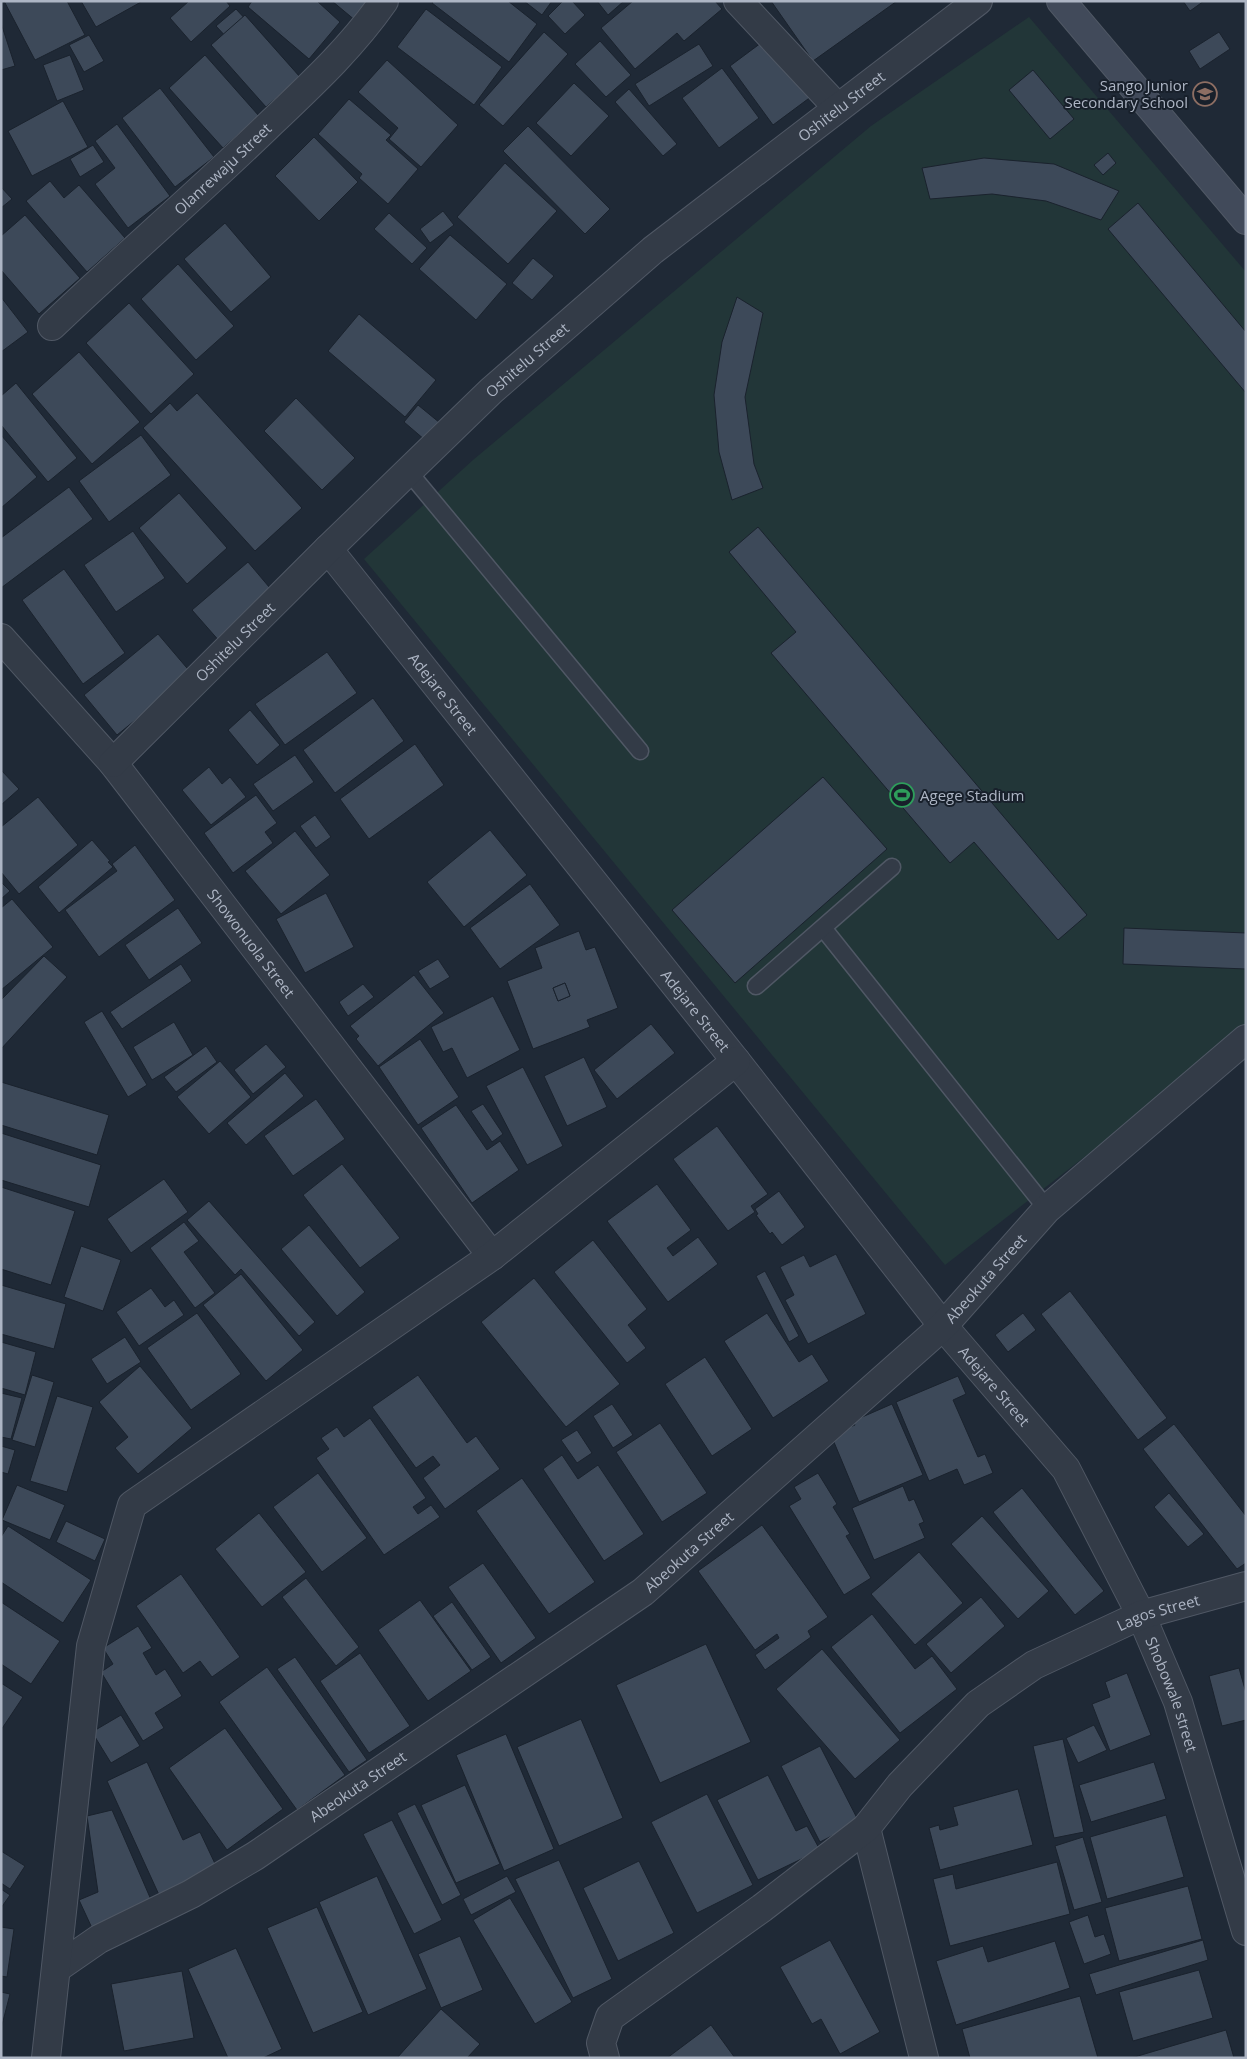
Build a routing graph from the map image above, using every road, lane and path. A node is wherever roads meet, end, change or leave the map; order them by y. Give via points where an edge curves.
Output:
1 (384, 1) edge
2 (738, 1) edge
3 (978, 1) edge
4 (1060, 1) edge
5 (838, 108) junction
6 (1246, 220) edge
7 (52, 326) dead end
8 (408, 471) junction
9 (328, 549) junction
10 (1, 638) edge
11 (640, 750) dead end
12 (113, 763) junction
13 (892, 866) dead end
14 (823, 928) junction
15 (756, 986) dead end
16 (1246, 1039) edge
17 (736, 1061) junction
18 (1046, 1209) junction
19 (492, 1256) junction
20 (943, 1326) junction
21 (1066, 1469) joint
22 (1246, 1586) edge
23 (1142, 1615) junction
24 (866, 1828) junction
25 (1246, 1931) edge
26 (56, 1968) junction
27 (46, 2058) edge
28 (605, 2058) edge
29 (924, 2058) edge

1 - 7 street, Olanrewaju Street via 339,59
2 - 5 street
3 - 5 street, Oshitelu Street
4 - 6 main road
5 - 8 street, Oshitelu Street via 653,250 491,391
8 - 9 street, Oshitelu Street
8 - 11 lane
9 - 12 street, Oshitelu Street
9 - 17 street, Adejare Street
10 - 12 street, Showonuola Street
12 - 19 street, Showonuola Street
13 - 14 lane
14 - 15 lane
14 - 18 lane
16 - 18 street, Abeokuta Street
17 - 19 street
17 - 20 street, Adejare Street
18 - 20 street, Abeokuta Street
19 - 26 street via 132,1505 91,1646
20 - 21 street, Adejare Street
20 - 26 street, Abeokuta Street via 643,1592 254,1856 190,1894 99,1939
21 - 23 street, Shobowale street
22 - 23 street, Lagos Street
23 - 24 street, Lagos Street via 1034,1665 978,1704 900,1786
23 - 25 street, Shobowale street via 1178,1702
24 - 28 street, Lagos Street via 762,1908 610,2017 601,2043
24 - 29 street
26 - 27 street

